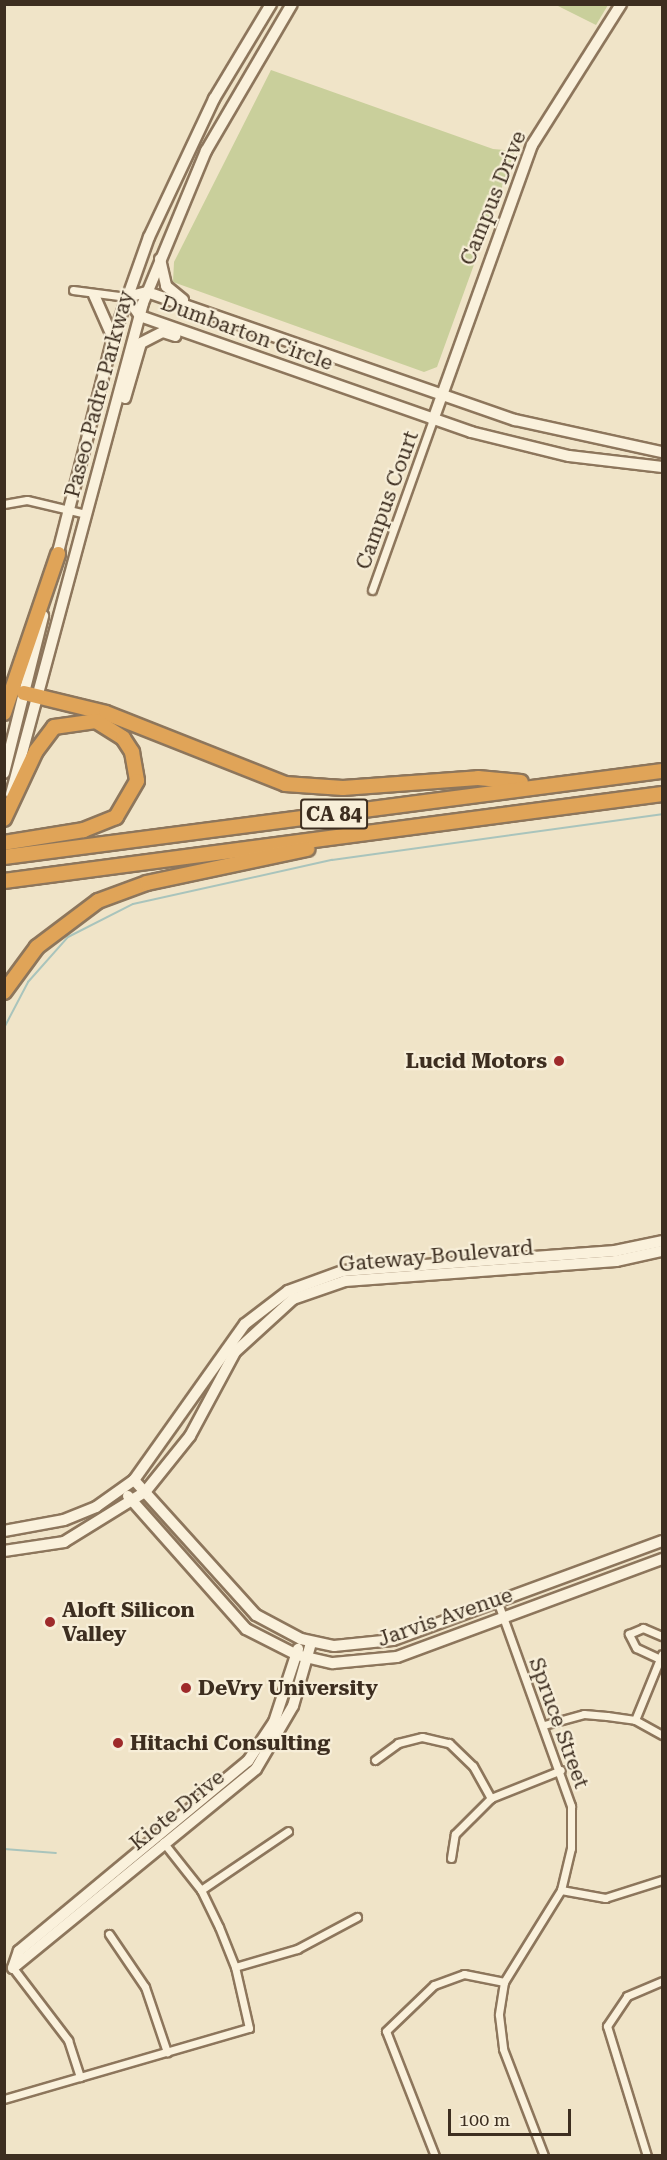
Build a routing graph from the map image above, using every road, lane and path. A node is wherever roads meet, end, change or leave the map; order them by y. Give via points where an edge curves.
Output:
1 (271, 4) edge
2 (292, 4) edge
3 (621, 4) edge
4 (159, 258) junction
5 (73, 290) dead end
6 (147, 292) junction
7 (94, 295) junction
8 (126, 297) junction
9 (211, 313) junction
10 (140, 316) junction
11 (113, 338) junction
12 (243, 355) junction
13 (441, 394) junction
14 (434, 420) junction
15 (663, 453) edge
16 (663, 467) edge
17 (99, 470) junction
18 (4, 504) edge
19 (68, 510) junction
20 (86, 514) junction
21 (58, 554) junction
22 (372, 590) dead end
23 (30, 693) junction
24 (4, 713) edge
25 (663, 763) edge
26 (663, 771) edge
27 (4, 773) edge
28 (521, 782) junction
29 (663, 794) edge
30 (4, 819) edge
31 (425, 825) junction
32 (4, 843) edge
33 (4, 849) edge
34 (4, 858) edge
35 (98, 868) junction
36 (4, 881) edge
37 (4, 886) edge
38 (4, 992) edge
39 (663, 1241) edge
40 (663, 1251) edge
41 (135, 1480) junction
42 (123, 1489) junction
43 (145, 1492) junction
44 (132, 1502) junction
45 (4, 1531) edge
46 (663, 1541) edge
47 (4, 1551) edge
48 (663, 1559) edge
49 (498, 1603) junction
50 (504, 1619) junction
51 (663, 1636) edge
52 (306, 1641) junction
53 (661, 1656) edge
54 (302, 1657) junction
55 (635, 1720) junction
56 (544, 1725) junction
57 (663, 1734) edge
58 (375, 1760) dead end
59 (561, 1770) junction
60 (491, 1798) junction
61 (288, 1832) dead end
62 (162, 1840) junction
63 (451, 1858) dead end
64 (663, 1880) edge
65 (201, 1890) junction
66 (561, 1890) junction
67 (357, 1917) dead end
68 (109, 1934) dead end
69 (235, 1967) junction
70 (13, 1968) joint
71 (504, 1982) junction
72 (663, 1982) edge
73 (167, 2052) junction
74 (80, 2078) junction
75 (4, 2099) edge
76 (435, 2156) edge
77 (544, 2156) edge
78 (647, 2156) edge

1 - 8 street, Paseo Padre Parkway via 190,144
2 - 4 street, Paseo Padre Parkway via 229,107
3 - 13 street, Campus Drive via 532,145
4 - 6 street, Paseo Padre Parkway
4 - 9 street via 173,295
5 - 7 street
6 - 8 street, Dumbarton Circle
6 - 9 street, Dumbarton Circle
6 - 10 street, Paseo Padre Parkway
7 - 8 street
7 - 11 street
8 - 10 street, Dumbarton Circle
8 - 11 street, Paseo Padre Parkway
9 - 13 street, Dumbarton Circle
10 - 12 street, Dumbarton Circle
10 - 17 street, Paseo Padre Parkway
11 - 19 street, Paseo Padre Parkway
12 - 14 street, Dumbarton Circle
12 - 17 street via 233,357 163,332 141,343 107,463
13 - 14 street, Campus Drive
13 - 15 street, Dumbarton Circle via 571,436
14 - 16 street, Dumbarton Circle via 569,456
14 - 22 street, Campus Court
17 - 20 street, Paseo Padre Parkway
18 - 19 street via 27,500
19 - 20 street
19 - 21 street, Paseo Padre Parkway
20 - 23 street, Paseo Padre Parkway
21 - 23 street, Paseo Padre Parkway
21 - 24 highway
23 - 27 street, Paseo Padre Parkway
23 - 28 highway via 135,723 285,784 343,788 478,778
23 - 30 street, Paseo Padre Parkway
25 - 28 highway, CA 84
26 - 34 highway, CA 84
28 - 33 highway, CA 84
29 - 31 highway, CA 84
30 - 32 highway via 36,751 54,727 96,721 123,738 132,752 136,781 116,817 84,830
31 - 35 highway, CA 84
31 - 38 highway via 122,891 56,929
35 - 36 highway, CA 84
35 - 37 highway
39 - 41 street, Gateway Boulevard via 615,1251 343,1271 288,1291 245,1324
40 - 43 street, Gateway Boulevard via 585,1264 355,1280 293,1299 235,1352 190,1436
41 - 42 street, Gateway Boulevard
41 - 43 street, Jarvis Avenue
42 - 44 street, Jarvis Avenue
42 - 45 street, Gateway Boulevard via 64,1520
43 - 44 street, Gateway Boulevard
43 - 52 street, Jarvis Avenue via 236,1597
44 - 47 street, Gateway Boulevard via 64,1542
44 - 54 street, Jarvis Avenue via 223,1609 246,1629
46 - 49 street, Jarvis Avenue
48 - 50 street, Jarvis Avenue
49 - 50 street, Spruce Street
49 - 52 street, Jarvis Avenue via 393,1640 363,1646
50 - 54 street, Jarvis Avenue via 397,1657 365,1664
50 - 56 street, Spruce Street
51 - 53 street via 643,1628 629,1634 636,1648
52 - 54 street, Kiote Drive
53 - 55 street
54 - 62 street, Kiote Drive via 293,1706 272,1749 237,1786
55 - 56 street via 584,1714
55 - 57 street
56 - 59 street, Spruce Street
58 - 60 street via 398,1743 422,1737 449,1743 473,1766
59 - 60 street
59 - 66 street, Spruce Street via 572,1806 571,1848
60 - 63 street via 455,1834
61 - 65 street
62 - 65 street
62 - 70 street, Kiote Drive
64 - 66 street via 605,1898
65 - 69 street
66 - 71 street, Spruce Street
67 - 69 street via 297,1949
68 - 73 street via 145,1987
69 - 73 street via 249,2028
70 - 74 street, Kiote Drive via 68,2040
71 - 76 street via 464,1974 434,1985 386,2031
71 - 77 street via 503,2049
72 - 78 street via 627,1996 607,2026
73 - 74 street
74 - 75 street

